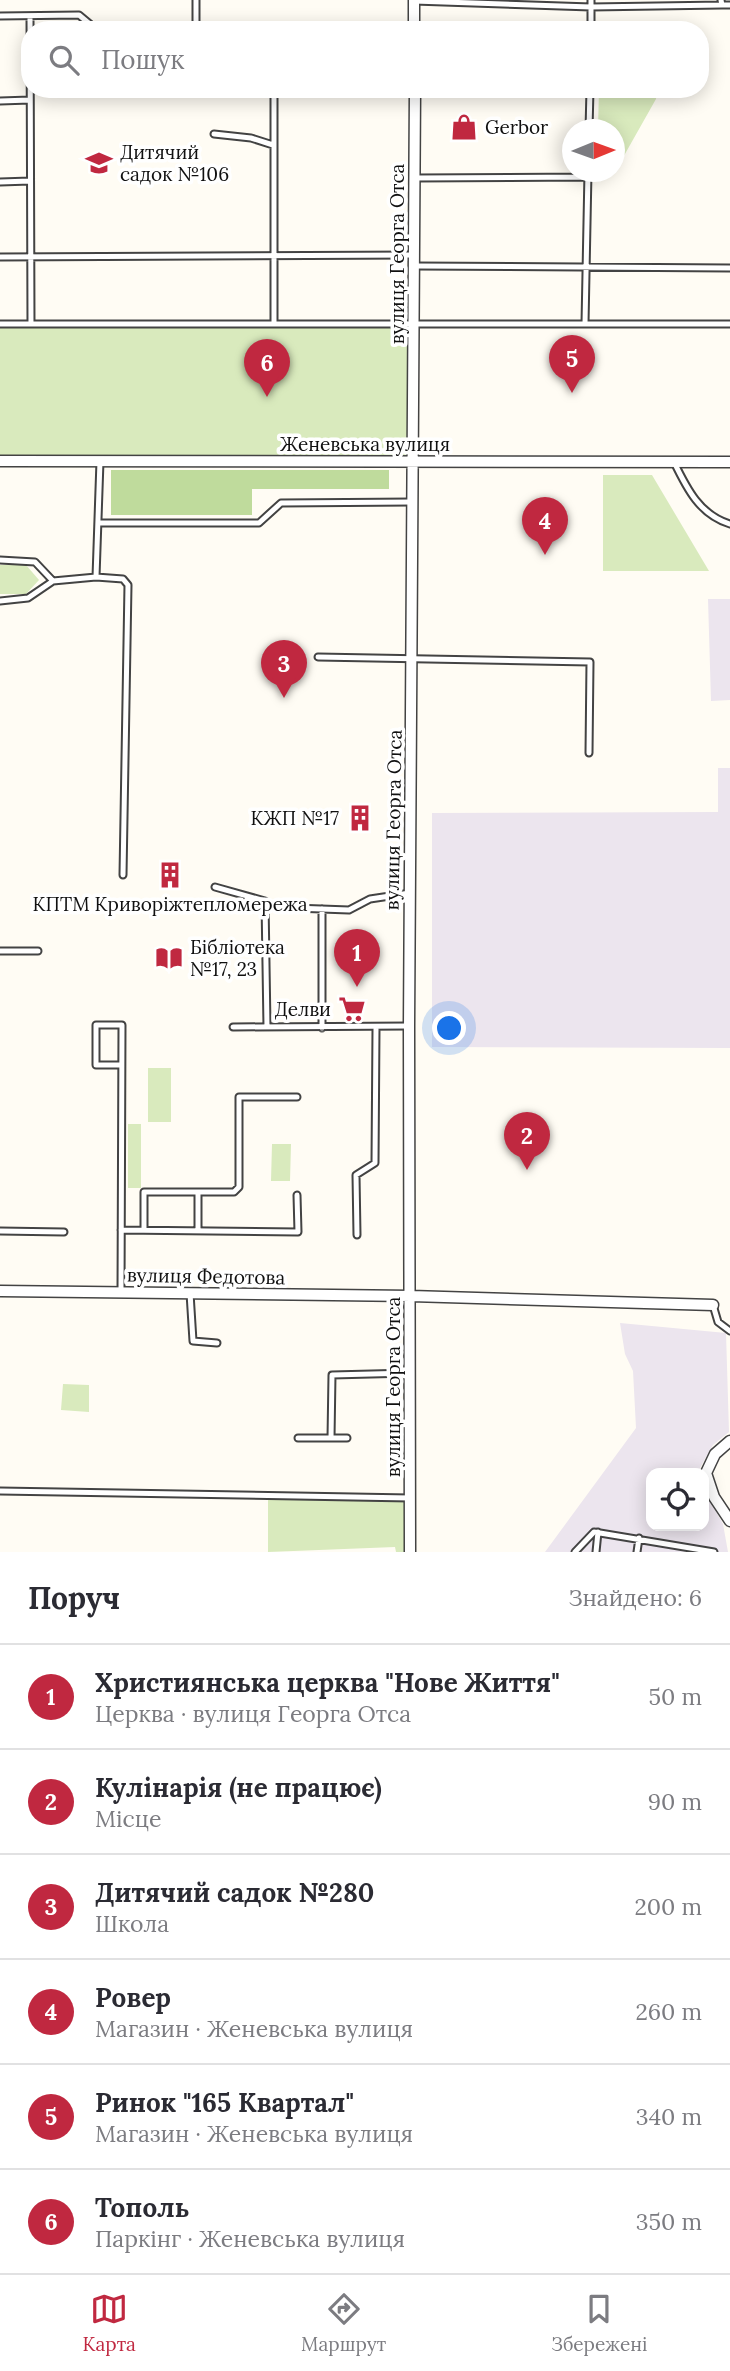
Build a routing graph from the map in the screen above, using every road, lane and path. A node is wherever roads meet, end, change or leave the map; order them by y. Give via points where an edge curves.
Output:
1 (196, 0) edge
2 (414, 1) edge
3 (591, 3) edge
4 (722, 3) edge
5 (730, 5) edge
6 (0, 16) edge
7 (30, 16) junction
8 (30, 21) edge
9 (86, 21) edge
10 (196, 21) edge
11 (414, 21) edge
12 (591, 21) edge
13 (274, 98) edge
14 (415, 98) edge
15 (590, 98) edge
16 (30, 100) joint
17 (0, 101) edge
18 (589, 119) edge
19 (214, 134) dead end
20 (274, 145) junction
21 (562, 175) edge
22 (416, 178) junction
23 (0, 181) edge
24 (30, 181) junction
25 (588, 182) edge
26 (30, 256) junction
27 (274, 256) junction
28 (0, 257) edge
29 (415, 260) junction
30 (586, 266) junction
31 (730, 268) edge
32 (274, 323) junction
33 (0, 324) edge
34 (30, 324) junction
35 (585, 324) junction
36 (730, 324) edge
37 (414, 325) junction
38 (0, 461) edge
39 (100, 461) junction
40 (415, 462) junction
41 (674, 462) junction
42 (730, 463) edge
43 (414, 502) junction
44 (98, 523) junction
45 (730, 524) edge
46 (0, 560) edge
47 (96, 577) junction
48 (53, 581) junction
49 (0, 600) edge
50 (412, 656) junction
51 (318, 657) dead end
52 (589, 753) dead end
53 (123, 876) dead end
54 (215, 887) dead end
55 (410, 893) junction
56 (266, 907) junction
57 (322, 909) junction
58 (0, 951) edge
59 (38, 951) dead end
60 (409, 1026) junction
61 (233, 1027) dead end
62 (267, 1027) junction
63 (322, 1028) junction
64 (376, 1029) junction
65 (121, 1065) junction
66 (298, 1097) dead end
67 (198, 1192) junction
68 (298, 1195) dead end
69 (121, 1230) junction
70 (144, 1230) junction
71 (0, 1231) edge
72 (198, 1231) junction
73 (64, 1232) dead end
74 (357, 1235) dead end
75 (0, 1291) edge
76 (121, 1293) junction
77 (190, 1293) junction
78 (411, 1296) junction
79 (713, 1305) joint
80 (730, 1331) edge
81 (217, 1343) dead end
82 (411, 1373) junction
83 (298, 1438) dead end
84 (331, 1438) junction
85 (347, 1438) dead end
86 (730, 1441) edge
87 (0, 1491) edge
88 (410, 1498) junction
89 (730, 1521) edge
90 (598, 1532) junction
91 (639, 1538) junction
92 (681, 1545) junction
93 (410, 1552) edge
94 (575, 1552) edge
95 (596, 1552) edge
96 (637, 1552) edge
97 (680, 1552) edge
98 (714, 1552) edge

1 - 10 lane
2 - 3 lane
2 - 11 street
3 - 4 lane
3 - 12 lane
4 - 5 lane
6 - 7 lane
7 - 8 lane
7 - 9 lane via 79,15
13 - 20 lane
14 - 22 street, вулиця Георга Отса
15 - 18 lane
16 - 17 lane
16 - 24 lane
19 - 20 lane
20 - 27 lane
21 - 22 lane
22 - 29 street, вулиця Георга Отса
23 - 24 lane
24 - 26 lane
25 - 30 lane
26 - 27 lane
26 - 28 lane
26 - 34 lane
27 - 29 lane
27 - 32 lane
29 - 30 lane
29 - 37 street, вулиця Георга Отса
30 - 31 lane
30 - 35 lane
32 - 34 lane
32 - 37 lane
33 - 34 lane
35 - 36 lane
35 - 37 lane
37 - 40 street, вулиця Георга Отса
38 - 39 street, Женевська вулиця
39 - 40 street, Женевська вулиця
39 - 44 lane
40 - 41 street, Женевська вулиця
40 - 43 street, вулиця Георга Отса
41 - 42 street, Женевська вулиця
41 - 45 lane via 700,506
43 - 44 lane via 281,503 259,523
43 - 50 street, вулиця Георга Отса
44 - 47 lane
46 - 48 lane via 35,562
47 - 48 lane
47 - 53 lane via 122,579 128,584
48 - 49 lane via 28,598
50 - 51 lane
50 - 52 lane via 590,662
50 - 55 street, вулиця Георга Отса
54 - 56 lane via 261,898
55 - 57 lane via 370,899 349,910
55 - 60 street, вулиця Георга Отса
56 - 57 lane
56 - 62 lane
57 - 63 lane
58 - 59 lane
60 - 64 lane
60 - 78 street, вулиця Георга Отса
61 - 62 lane
62 - 63 lane
63 - 64 lane
64 - 74 lane via 375,1163 356,1175
65 - 65 lane via 121,1025 96,1025 96,1065
65 - 69 lane
66 - 67 lane via 239,1097 239,1187 233,1192
67 - 70 lane via 144,1192
67 - 72 lane
68 - 72 lane via 298,1232
69 - 70 lane
69 - 76 lane
70 - 72 lane
71 - 73 lane
75 - 76 street, вулиця Федотова
76 - 77 street, вулиця Федотова
77 - 78 street, вулиця Федотова
77 - 81 lane via 193,1340
78 - 79 street, вулиця Федотова
78 - 82 street, вулиця Георга Отса
79 - 80 lane via 718,1322
82 - 84 lane via 332,1375
82 - 88 street, вулиця Георга Отса
83 - 84 lane
84 - 85 lane
86 - 89 street via 715,1454 706,1474
87 - 88 lane
88 - 93 street, вулиця Георга Отса
90 - 91 lane
90 - 94 lane via 589,1534
90 - 95 lane
91 - 92 lane
91 - 96 lane
92 - 97 lane
92 - 98 lane

